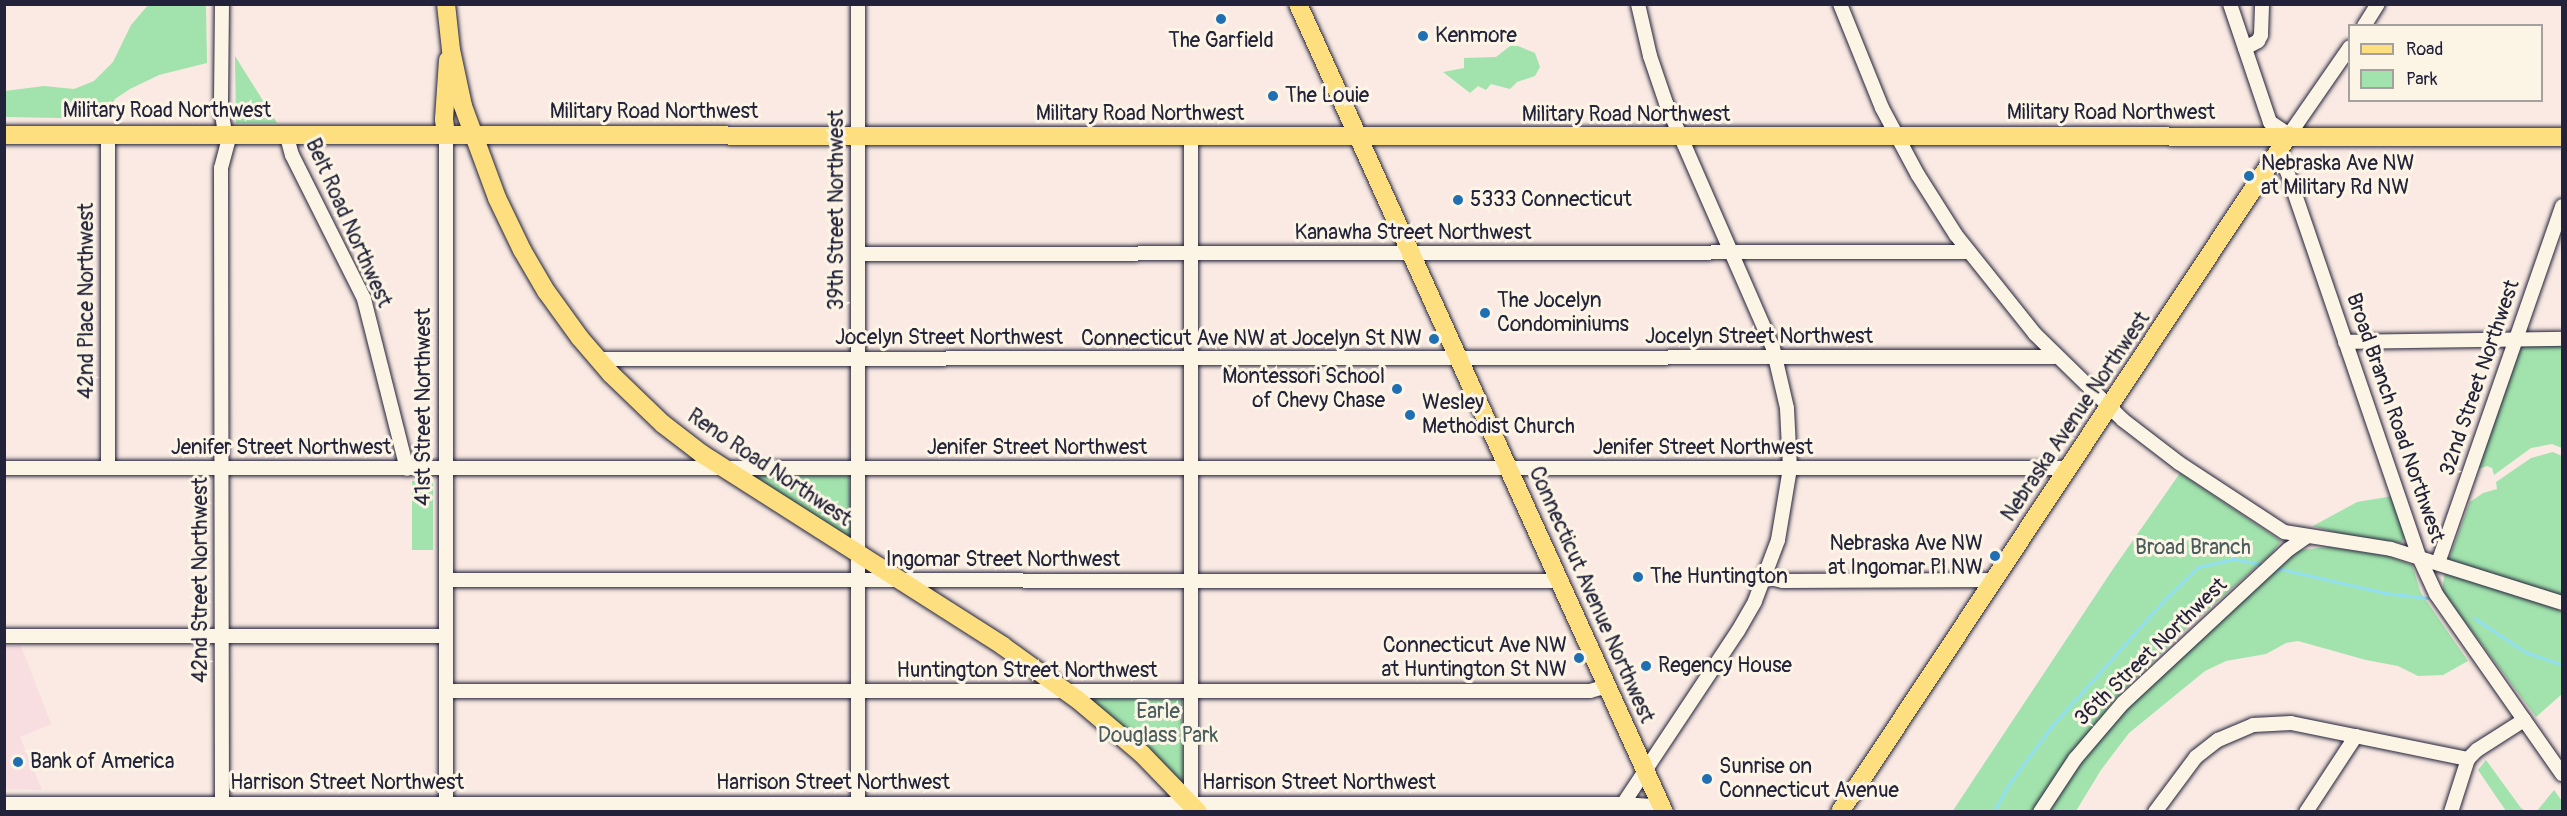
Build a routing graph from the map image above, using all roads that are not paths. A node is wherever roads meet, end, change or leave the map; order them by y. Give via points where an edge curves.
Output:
1 (222, 4) edge
2 (446, 4) edge
3 (858, 4) edge
4 (1298, 4) edge
5 (1638, 4) edge
6 (1840, 4) edge
7 (2230, 4) edge
8 (2262, 4) edge
9 (2378, 4) edge
10 (2365, 24) edge
11 (2245, 48) junction
12 (2348, 48) edge
13 (451, 50) junction
14 (466, 113) junction
15 (286, 133) junction
16 (108, 134) junction
17 (221, 134) junction
18 (446, 134) junction
19 (473, 134) junction
20 (4, 135) edge
21 (2289, 135) junction
22 (858, 136) junction
23 (1191, 137) junction
24 (1358, 137) junction
25 (1681, 137) junction
26 (1897, 137) junction
27 (2562, 137) edge
28 (2277, 153) junction
29 (2562, 206) edge
30 (1968, 252) junction
31 (1733, 253) junction
32 (858, 254) junction
33 (1191, 254) junction
34 (1411, 254) junction
35 (2516, 339) junction
36 (2562, 339) edge
37 (2345, 342) junction
38 (2055, 357) junction
39 (1776, 358) junction
40 (598, 359) junction
41 (858, 359) junction
42 (1190, 359) junction
43 (1459, 359) junction
44 (2108, 408) junction
45 (4, 468) edge
46 (108, 468) junction
47 (1191, 468) junction
48 (1790, 468) junction
49 (2069, 468) junction
50 (222, 469) junction
51 (407, 469) junction
52 (446, 469) junction
53 (726, 469) junction
54 (858, 469) junction
55 (1509, 469) junction
56 (2306, 537) junction
57 (858, 554) junction
58 (2420, 557) junction
59 (2438, 563) junction
60 (1766, 577) junction
61 (446, 580) junction
62 (898, 580) junction
63 (1190, 580) junction
64 (1994, 580) junction
65 (858, 581) junction
66 (1559, 581) junction
67 (2562, 603) edge
68 (4, 636) edge
69 (222, 636) junction
70 (446, 636) junction
71 (1607, 686) junction
72 (446, 691) junction
73 (1066, 691) junction
74 (1190, 692) junction
75 (858, 693) junction
76 (2524, 720) junction
77 (2356, 736) junction
78 (2468, 759) junction
79 (1645, 770) junction
80 (2562, 774) edge
81 (4, 804) edge
82 (222, 808) edge
83 (446, 808) edge
84 (496, 808) edge
85 (858, 808) edge
86 (1621, 808) edge
87 (1193, 809) edge
88 (1663, 809) edge
89 (1840, 812) edge
90 (2040, 812) edge
91 (2155, 812) edge
92 (2306, 812) edge
93 (2451, 812) edge

1 - 17 street, 42nd Street Northwest
2 - 13 main road, 41st Street Northwest
3 - 22 street, 39th Street Northwest
4 - 24 main road, Connecticut Avenue Northwest
5 - 25 street via 1654,68
6 - 26 street via 1865,72
7 - 11 street
8 - 11 street via 2258,41
9 - 10 street
11 - 21 street via 2270,123
12 - 21 street, Nebraska Avenue Northwest
13 - 14 main road, Reno Road Northwest
13 - 18 main road, 41st Street Northwest via 445,69
14 - 18 main road
14 - 19 main road, Reno Road Northwest
15 - 17 main road, Military Road Northwest
15 - 18 main road, Military Road Northwest
15 - 51 street, Belt Road Northwest via 292,155 364,299
16 - 17 main road, Military Road Northwest
16 - 20 main road, Military Road Northwest
16 - 46 street, 42nd Place Northwest
17 - 50 street, 42nd Street Northwest
18 - 19 main road, Military Road Northwest
18 - 52 street, 41st Street Northwest
19 - 22 main road, Military Road Northwest
19 - 40 main road, Reno Road Northwest via 493,190 530,265 565,319
21 - 26 main road, Military Road Northwest
21 - 27 main road, Military Road Northwest
21 - 28 main road, Nebraska Avenue Northwest
22 - 23 main road, Military Road Northwest
22 - 32 street, 39th Street Northwest
23 - 24 main road, Military Road Northwest
23 - 33 street
24 - 25 main road, Military Road Northwest
24 - 34 main road, Connecticut Avenue Northwest
25 - 26 main road, Military Road Northwest
25 - 31 street
26 - 30 street
28 - 37 street, Broad Branch Road Northwest via 2287,171
28 - 44 main road, Nebraska Avenue Northwest
29 - 35 street, 32nd Street Northwest
30 - 31 street, Kanawha Street Northwest
30 - 38 street
31 - 34 street, Kanawha Street Northwest
31 - 39 street
32 - 33 street, Kanawha Street Northwest
32 - 41 street, 39th Street Northwest
33 - 34 street, Kanawha Street Northwest
33 - 42 street
34 - 43 main road, Connecticut Avenue Northwest
35 - 36 street
35 - 37 street
35 - 59 street, 32nd Street Northwest
37 - 58 street, Broad Branch Road Northwest
38 - 39 street, Jocelyn Street Northwest
38 - 44 street
39 - 43 street, Jocelyn Street Northwest
39 - 48 street via 1787,408
40 - 41 street, Jocelyn Street Northwest
40 - 53 main road, Reno Road Northwest via 663,424
41 - 42 street, Jocelyn Street Northwest
41 - 54 street, 39th Street Northwest
42 - 43 street, Jocelyn Street Northwest
42 - 47 street
43 - 55 main road, Connecticut Avenue Northwest
44 - 49 main road, Nebraska Avenue Northwest
44 - 56 street via 2261,519 2284,532
45 - 46 street, Jenifer Street Northwest
46 - 50 street, Jenifer Street Northwest
47 - 54 street, Jenifer Street Northwest
47 - 55 street, Jenifer Street Northwest
47 - 63 street
48 - 49 street, Jenifer Street Northwest
48 - 55 street, Jenifer Street Northwest
48 - 60 street via 1782,525
49 - 64 main road, Nebraska Avenue Northwest
50 - 51 street, Jenifer Street Northwest
50 - 69 street, 42nd Street Northwest
51 - 52 street, Jenifer Street Northwest
52 - 53 street, Jenifer Street Northwest
52 - 61 street, 41st Street Northwest
53 - 54 street, Jenifer Street Northwest
53 - 57 main road, Reno Road Northwest
54 - 57 street, 39th Street Northwest
55 - 66 main road, Connecticut Avenue Northwest
56 - 58 street via 2373,545
56 - 90 street, 36th Street Northwest via 2123,702 2085,745
57 - 62 main road, Reno Road Northwest
57 - 65 street, 39th Street Northwest
58 - 59 street, Broad Branch Road Northwest
58 - 76 street via 2436,594
59 - 67 street, Broad Branch Road Northwest
60 - 64 street via 1783,581
60 - 79 street via 1738,631
61 - 65 street, Ingomar Street Northwest
61 - 70 street, 41st Street Northwest
62 - 63 street, Ingomar Street Northwest
62 - 65 street, Ingomar Street Northwest
62 - 73 main road, Reno Road Northwest
63 - 66 street, Ingomar Street Northwest
63 - 74 street
64 - 89 main road, Nebraska Avenue Northwest
65 - 75 street, 39th Street Northwest
66 - 71 main road, Connecticut Avenue Northwest
68 - 69 street
69 - 70 street
69 - 82 street, 42nd Street Northwest
70 - 72 street, 41st Street Northwest
71 - 74 street, Huntington Street Northwest via 1590,692
71 - 79 main road, Connecticut Avenue Northwest
72 - 75 street, Huntington Street Northwest
72 - 83 street, 41st Street Northwest
73 - 74 street, Huntington Street Northwest
73 - 75 street, Huntington Street Northwest
73 - 87 main road, Reno Road Northwest via 1142,754
74 - 87 street
75 - 85 street, 39th Street Northwest
76 - 78 street
76 - 80 street
77 - 78 street
77 - 91 street via 2291,723 2241,729 2196,757
77 - 92 street
78 - 93 street
79 - 86 street
79 - 88 main road, Connecticut Avenue Northwest
81 - 82 street, Harrison Street Northwest
82 - 83 street, Harrison Street Northwest
83 - 84 street, Harrison Street Northwest
84 - 85 street, Harrison Street Northwest
85 - 87 street, Harrison Street Northwest
86 - 87 street, Harrison Street Northwest
86 - 88 street, Harrison Street Northwest

